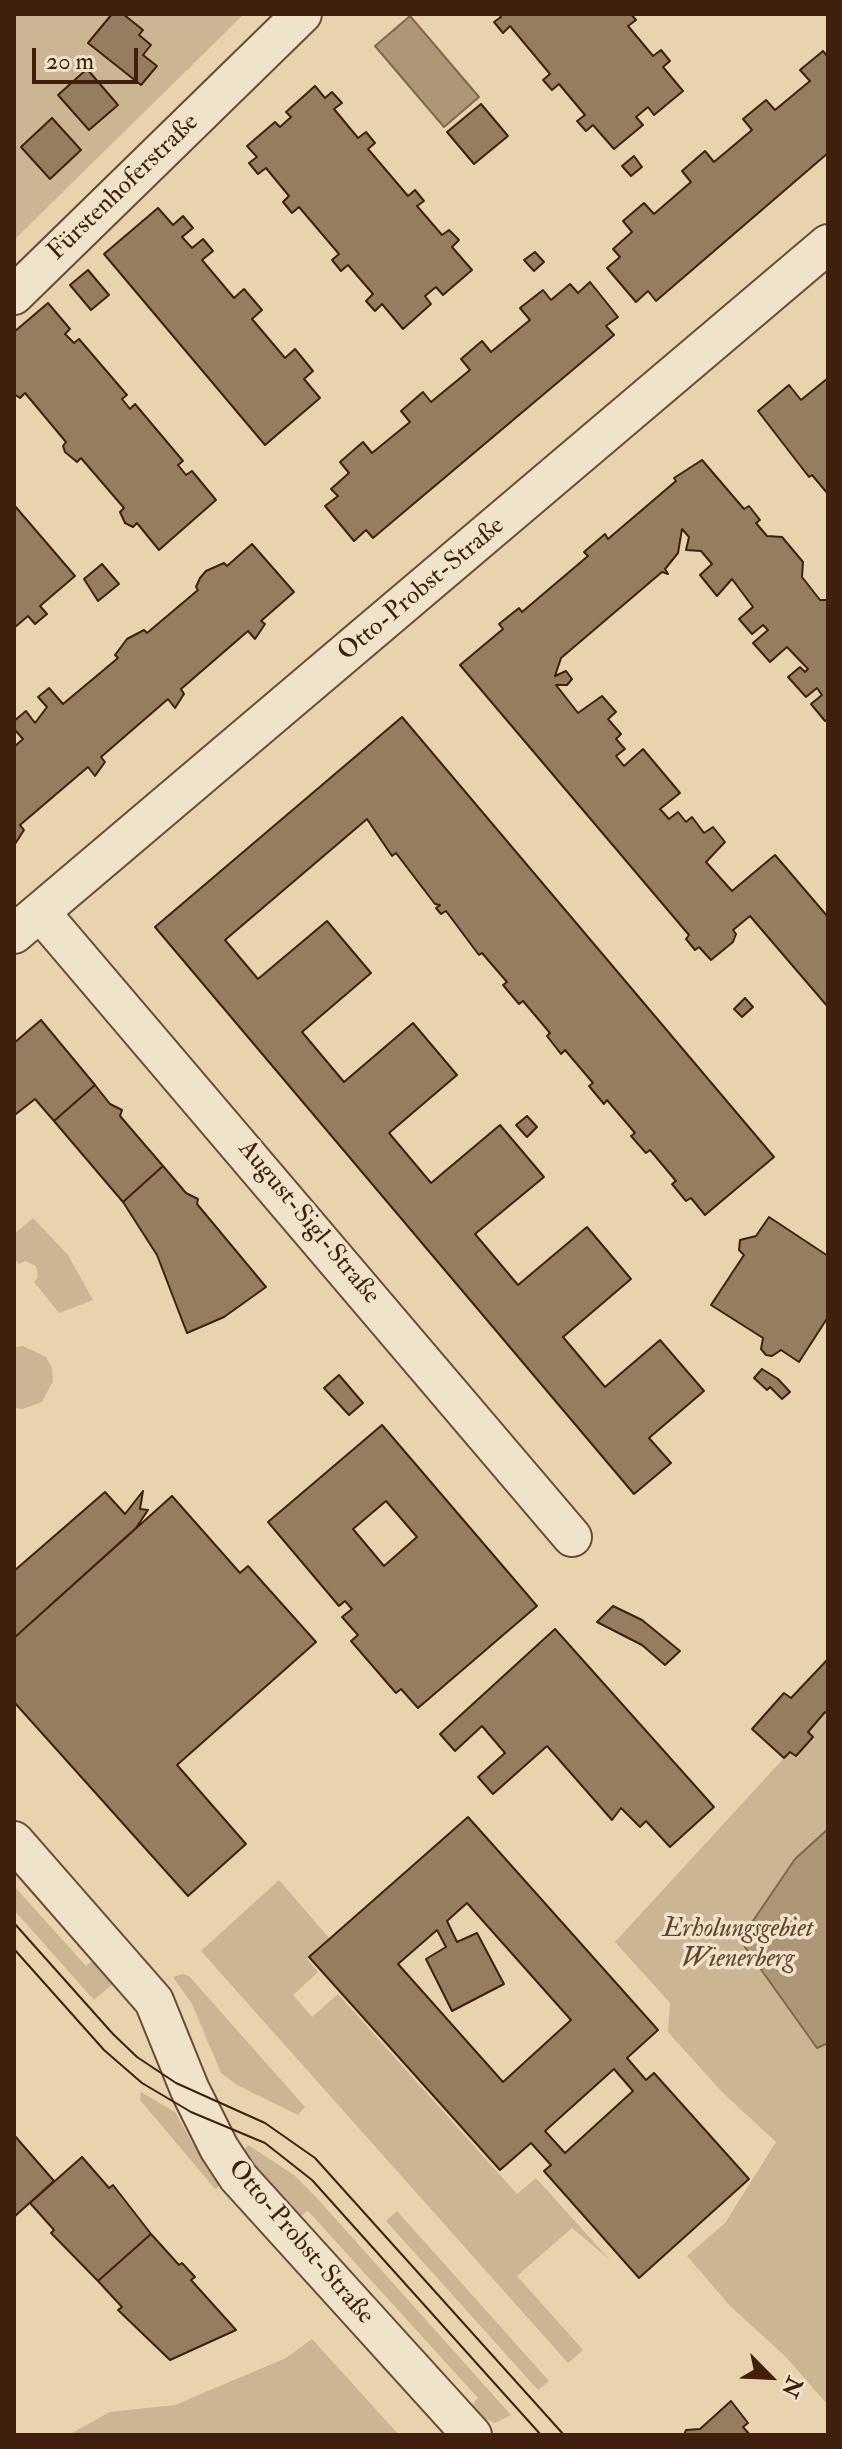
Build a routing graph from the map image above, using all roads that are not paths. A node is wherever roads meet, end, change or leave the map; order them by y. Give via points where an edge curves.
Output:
1 (302, 14) edge
2 (828, 244) edge
3 (14, 295) edge
4 (27, 923) edge
5 (572, 1537) dead end
6 (14, 1841) edge
7 (472, 2435) edge

1 - 3 street, Fürstenhoferstraße
2 - 4 street, Otto-Probst-Straße
4 - 5 street, August-Sigl-Straße
6 - 7 street, Otto-Probst-Straße via 154,2001 190,2090 238,2177

